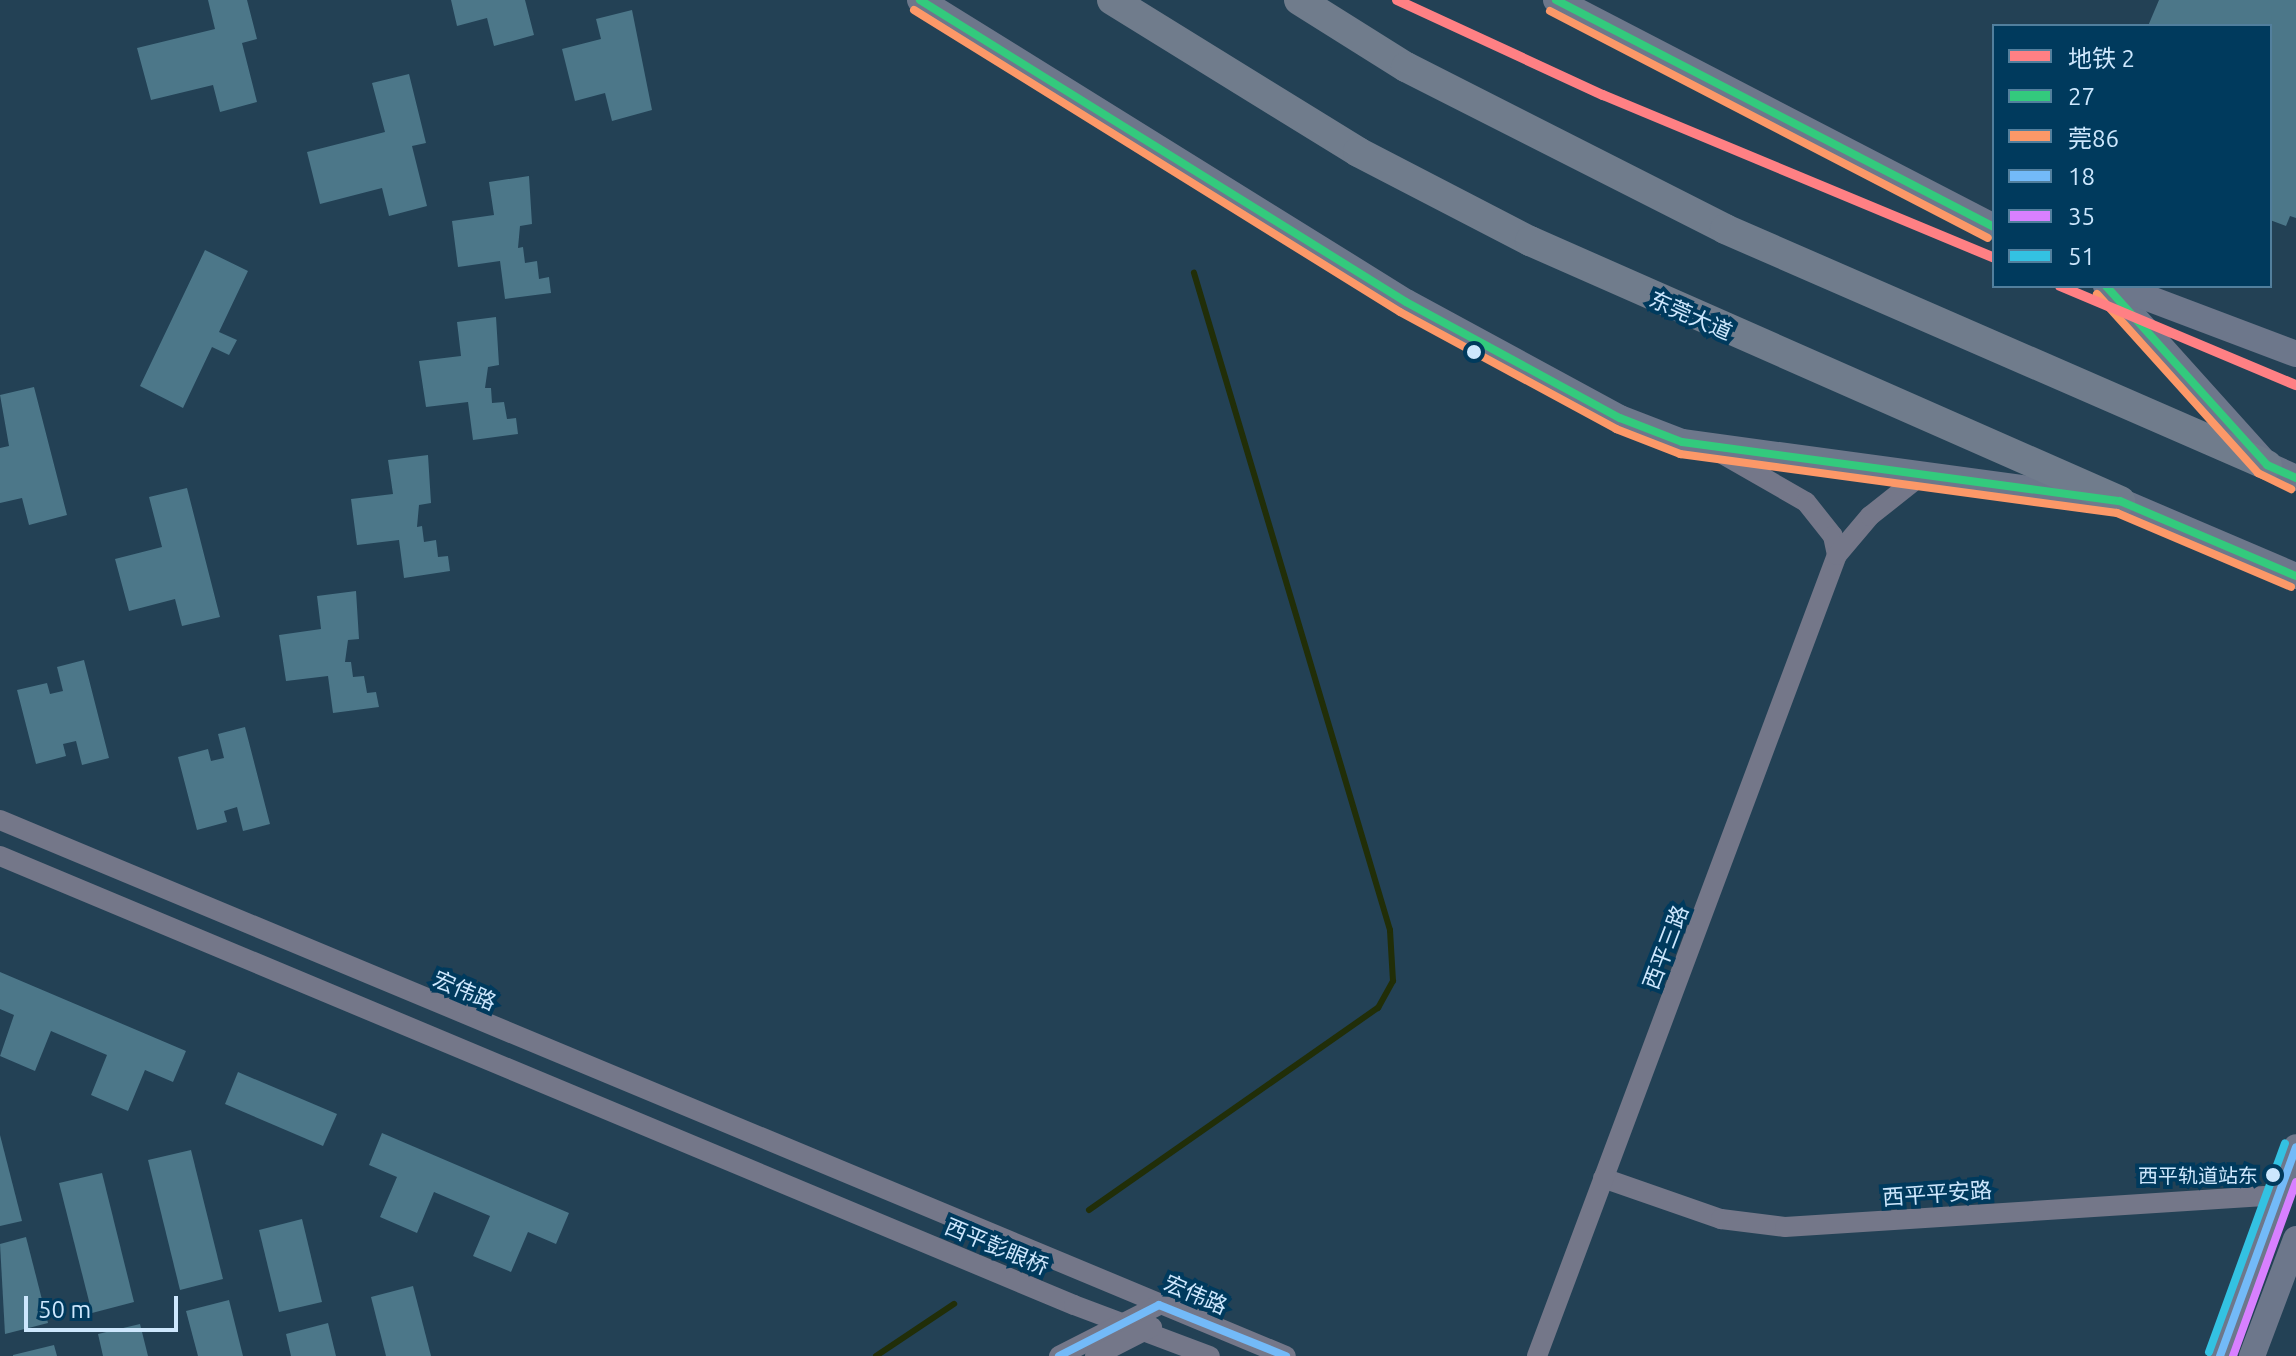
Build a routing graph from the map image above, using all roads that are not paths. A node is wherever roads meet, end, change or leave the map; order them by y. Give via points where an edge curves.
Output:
1 (920, 0) edge
2 (1112, 0) edge
3 (1299, 0) edge
4 (1556, 0) edge
5 (1992, 226) edge
6 (2108, 288) edge
7 (2121, 288) edge
8 (2296, 354) edge
9 (1703, 445) junction
10 (2267, 465) junction
11 (1923, 474) junction
12 (2296, 478) edge
13 (2120, 501) junction
14 (1837, 555) junction
15 (2296, 576) edge
16 (0, 820) edge
17 (0, 856) edge
18 (2296, 1147) edge
19 (1603, 1178) junction
20 (2280, 1195) junction
21 (914, 1200) joint
22 (2296, 1239) edge
23 (1087, 1274) joint
24 (1159, 1305) junction
25 (1179, 1313) junction
26 (1124, 1322) junction
27 (1145, 1330) junction
28 (1059, 1356) edge
29 (1095, 1356) edge
30 (1210, 1356) edge
31 (1286, 1356) edge
32 (1537, 1356) edge
33 (2220, 1356) edge
34 (2252, 1356) edge

1 - 9 main road via 1406,302 1620,418
2 - 13 highway, 东莞大道 via 1358,152 1530,241
3 - 10 highway via 1406,67 1725,229
4 - 5 main road
6 - 10 main road
7 - 8 main road
9 - 11 main road
9 - 14 street via 1762,472 1806,502 1833,536
10 - 12 main road
11 - 13 main road
11 - 14 street, 西平三路 via 1870,516
13 - 15 main road, 东莞大道
14 - 19 street, 西平三路
16 - 21 street, 宏伟路
17 - 26 street, 西平彭眼桥
18 - 20 main road
19 - 20 street, 西平平安路 via 1721,1219 1785,1227
19 - 32 street, 西平三路
20 - 33 main road
21 - 23 street, 西平彭眼桥
22 - 34 main road
23 - 24 street, 宏伟路
24 - 25 street, 宏伟路
24 - 26 street
25 - 27 street
25 - 31 street, 宏伟路
26 - 27 street
26 - 28 street
27 - 29 street
27 - 30 street

